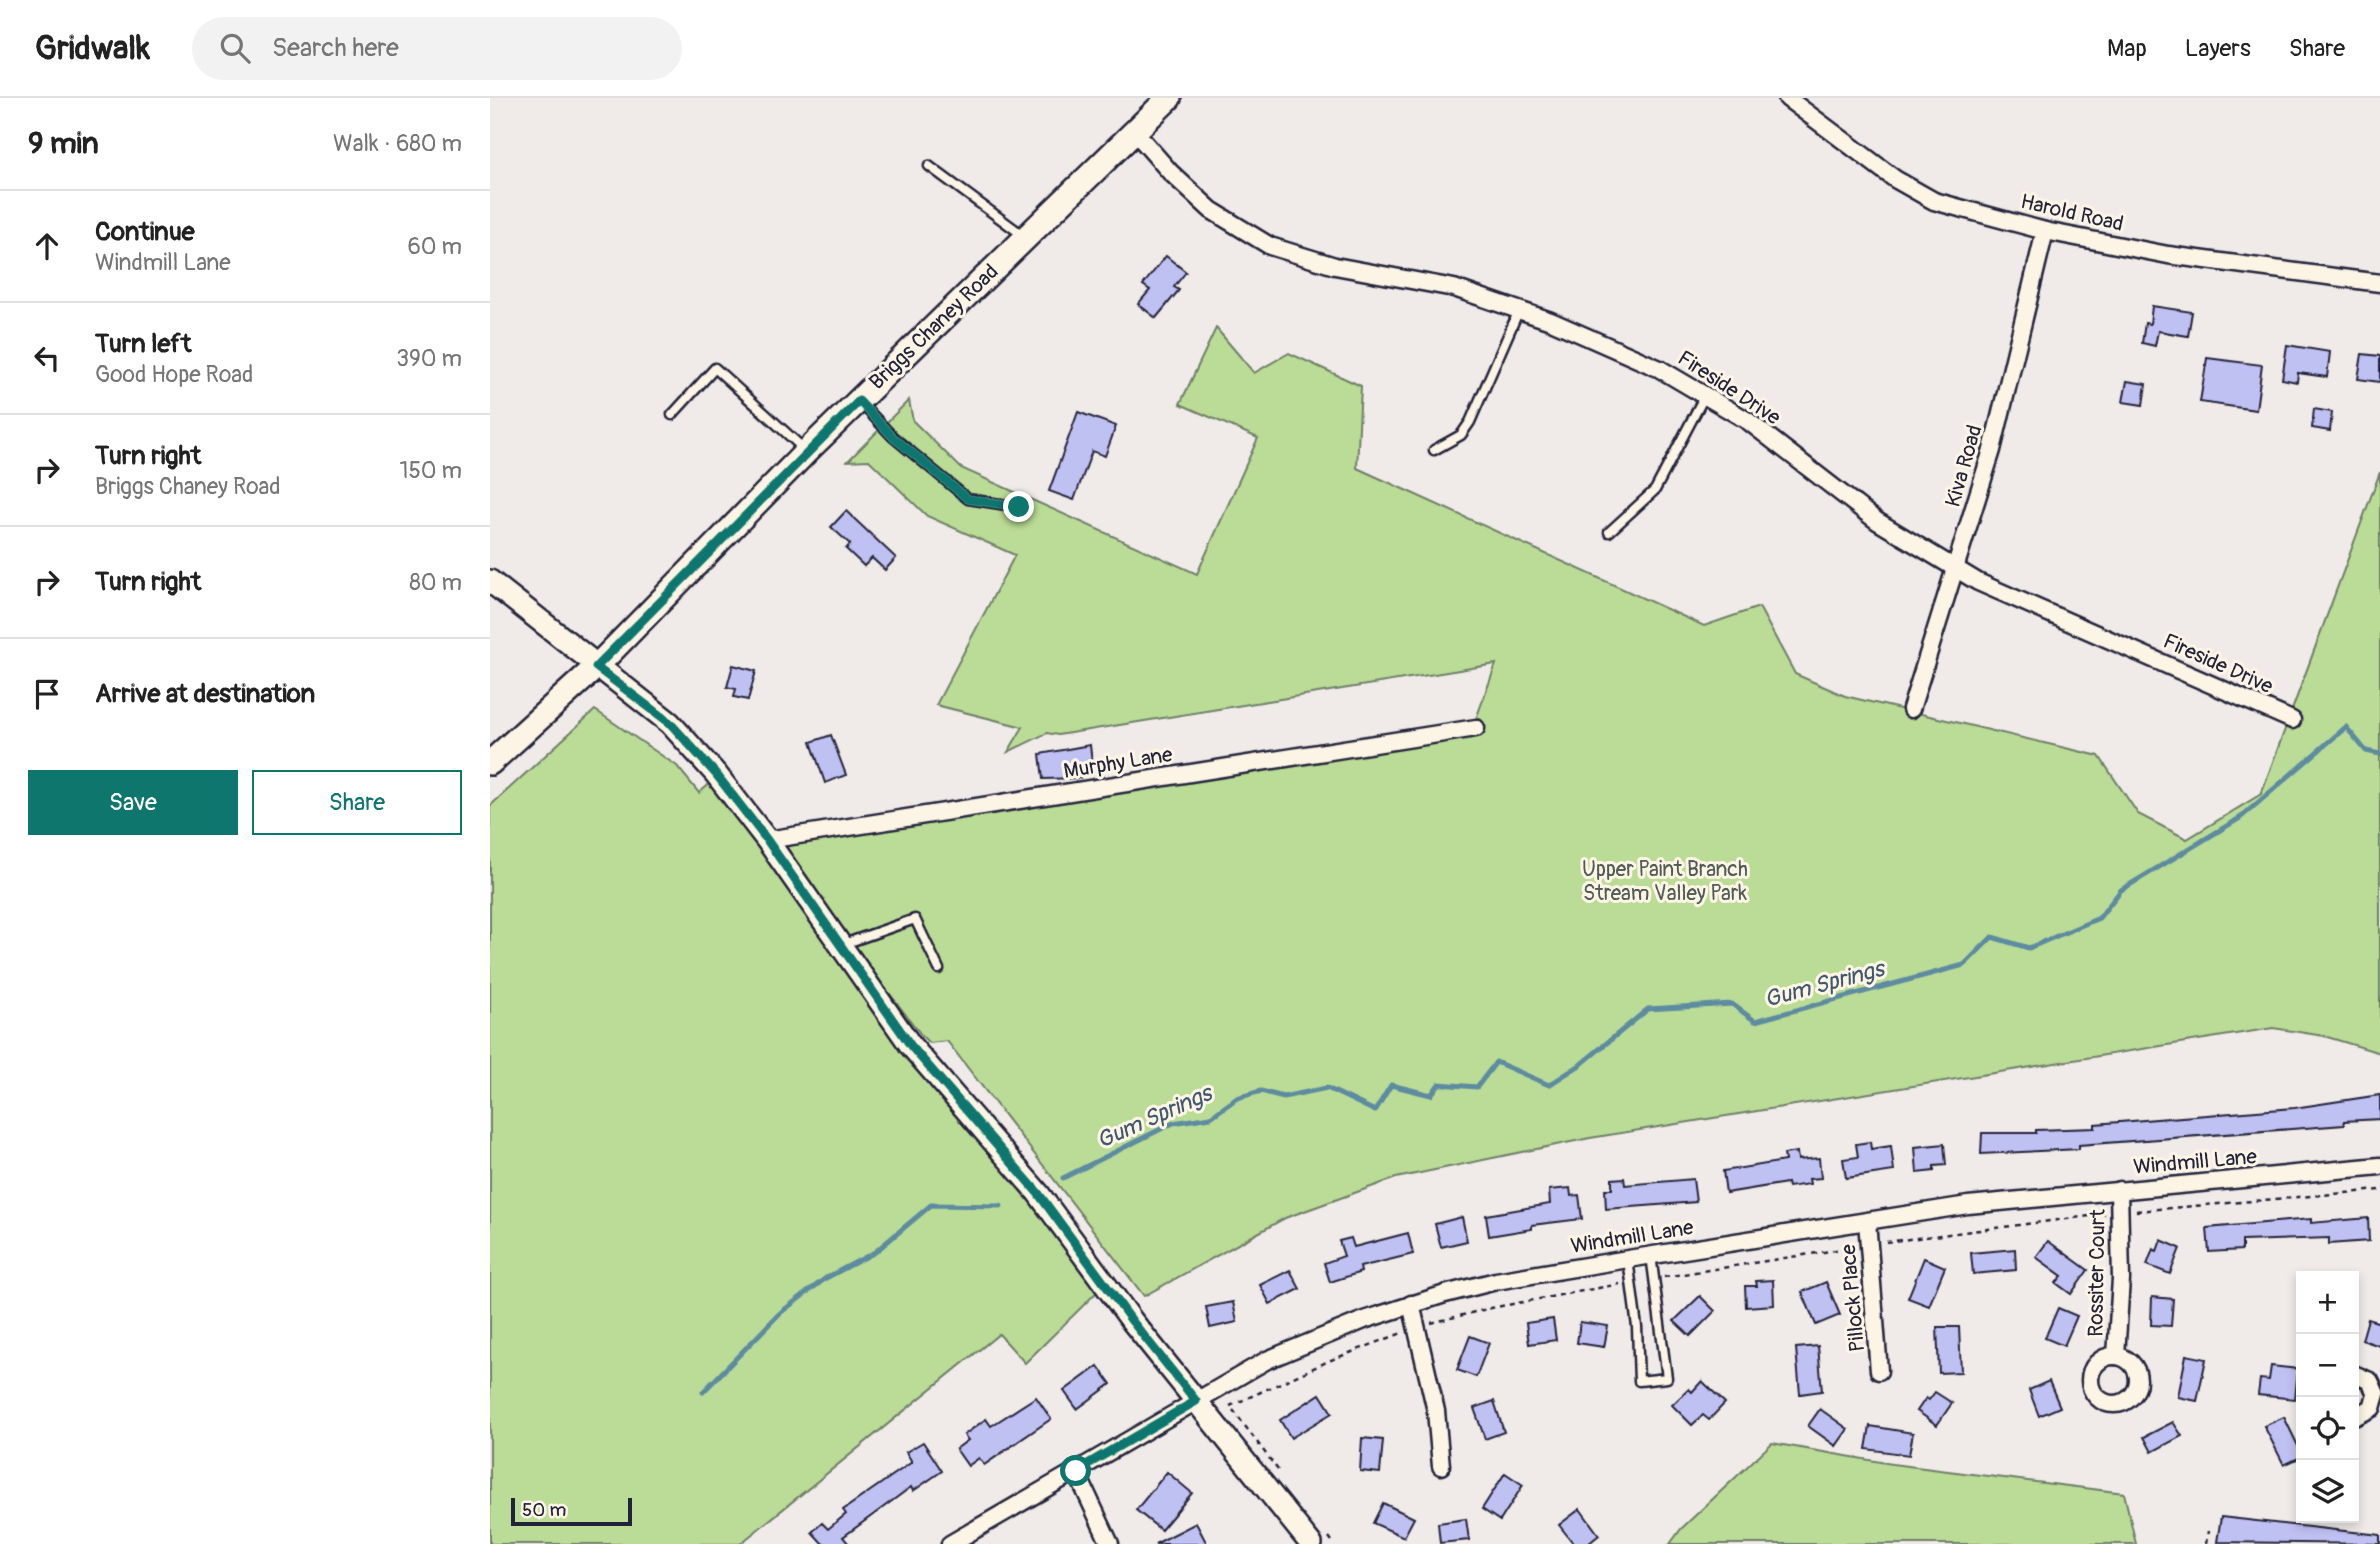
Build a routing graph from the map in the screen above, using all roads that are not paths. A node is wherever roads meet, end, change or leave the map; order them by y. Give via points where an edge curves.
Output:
1 (1169, 98) edge
2 (1787, 98) edge
3 (1135, 132) junction
4 (929, 166) dead end
5 (2045, 231) junction
6 (1026, 238) junction
7 (2380, 283) edge
8 (1519, 310) junction
9 (1705, 395) junction
10 (859, 401) junction
11 (672, 415) dead end
12 (1434, 450) dead end
13 (807, 451) junction
14 (1019, 507) dead end
15 (1609, 531) dead end
16 (1956, 568) junction
17 (490, 581) edge
18 (596, 667) junction
19 (1911, 709) dead end
20 (2292, 720) dead end
21 (1476, 728) dead end
22 (490, 763) edge
23 (767, 840) junction
24 (842, 945) junction
25 (939, 969) dead end
26 (2380, 1166) edge
27 (2119, 1190) junction
28 (1867, 1222) junction
29 (1651, 1255) junction
30 (1628, 1259) junction
31 (1411, 1304) junction
32 (2116, 1356) dead end
33 (1879, 1371) dead end
34 (2359, 1376) edge
35 (1196, 1401) junction
36 (2377, 1402) edge
37 (2359, 1415) edge
38 (1441, 1466) dead end
39 (1076, 1471) junction
40 (950, 1544) edge
41 (1110, 1544) edge
42 (1311, 1544) edge

1 - 3 main road, Briggs Chaney Road
2 - 5 street, Harold Road via 1895,179 1934,201
3 - 6 main road, Briggs Chaney Road
3 - 8 street, Fireside Drive via 1211,210 1270,246 1335,265 1454,288
4 - 6 lane
5 - 7 street, Harold Road via 2168,255
5 - 16 street, Kiva Road via 1992,450
6 - 10 main road, Briggs Chaney Road
8 - 9 street, Fireside Drive via 1660,369
8 - 12 lane via 1470,422 1461,435
9 - 15 lane via 1655,490
9 - 16 street, Fireside Drive via 1748,421 1877,521
10 - 13 main road, Briggs Chaney Road
10 - 14 lane via 893,437 968,499
11 - 13 lane via 715,368
13 - 18 main road, Briggs Chaney Road
16 - 19 street, Kiva Road
16 - 20 street, Fireside Drive via 1978,582
17 - 18 street
18 - 22 main road, Briggs Chaney Road
18 - 23 street via 670,723
21 - 23 street, Murphy Lane
23 - 24 street
24 - 25 lane via 915,919
24 - 35 street via 911,1046 1038,1193
26 - 27 street, Windmill Lane
27 - 28 street, Windmill Lane via 1968,1205
27 - 32 street, Rossiter Court via 2121,1279
28 - 29 street, Windmill Lane
28 - 33 street, Pillock Place
29 - 30 street, Windmill Lane
29 - 30 lane via 1667,1378 1639,1381
30 - 31 street, Windmill Lane via 1496,1281
31 - 35 street, Windmill Lane via 1267,1360
31 - 38 street via 1436,1411
34 - 36 street via 2370,1381
35 - 39 street, Windmill Lane
35 - 42 street
36 - 37 street
39 - 40 street, Windmill Lane
39 - 41 street

